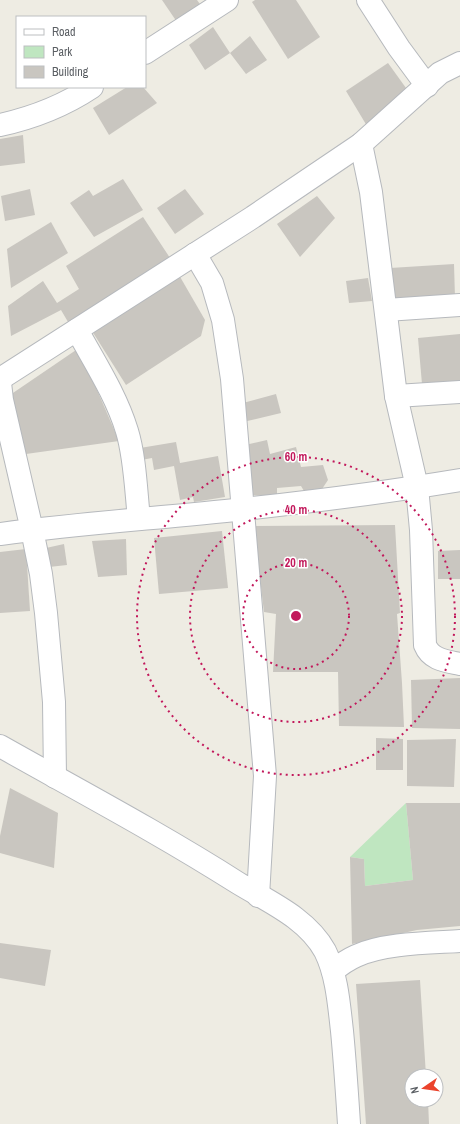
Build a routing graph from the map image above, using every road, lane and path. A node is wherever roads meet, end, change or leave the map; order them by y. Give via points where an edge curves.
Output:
1 (227, 0) edge
2 (368, 0) edge
3 (146, 52) edge
4 (460, 63) edge
5 (427, 86) junction
6 (91, 88) edge
7 (0, 125) edge
8 (361, 144) junction
9 (195, 254) junction
10 (460, 305) edge
11 (386, 310) junction
12 (77, 330) junction
13 (0, 379) edge
14 (0, 383) edge
15 (460, 392) edge
16 (396, 396) junction
17 (460, 480) edge
18 (417, 487) junction
19 (243, 509) junction
20 (139, 519) junction
21 (32, 530) junction
22 (0, 534) edge
23 (460, 664) edge
24 (0, 746) edge
25 (55, 777) junction
26 (258, 896) junction
27 (460, 941) edge
28 (332, 971) junction
29 (349, 1124) edge

1 - 3 street
2 - 5 street
4 - 5 street via 440,73
5 - 8 street
6 - 7 street via 81,95 24,120
8 - 9 street
8 - 11 street
9 - 12 street
9 - 19 street via 212,283 223,320 232,379
10 - 11 street
11 - 16 street
12 - 13 street
12 - 20 street via 115,399 127,432
14 - 21 street
15 - 16 street
16 - 18 street
17 - 18 street
18 - 19 street
18 - 23 street via 425,645 430,654 437,659
19 - 20 street
19 - 26 street via 265,776
20 - 21 street
21 - 22 street
21 - 25 street via 46,613 54,702
24 - 25 street
25 - 26 street via 186,850
26 - 28 street via 281,908 308,929 324,950
27 - 28 street via 407,945 366,952
28 - 29 street via 339,1004

